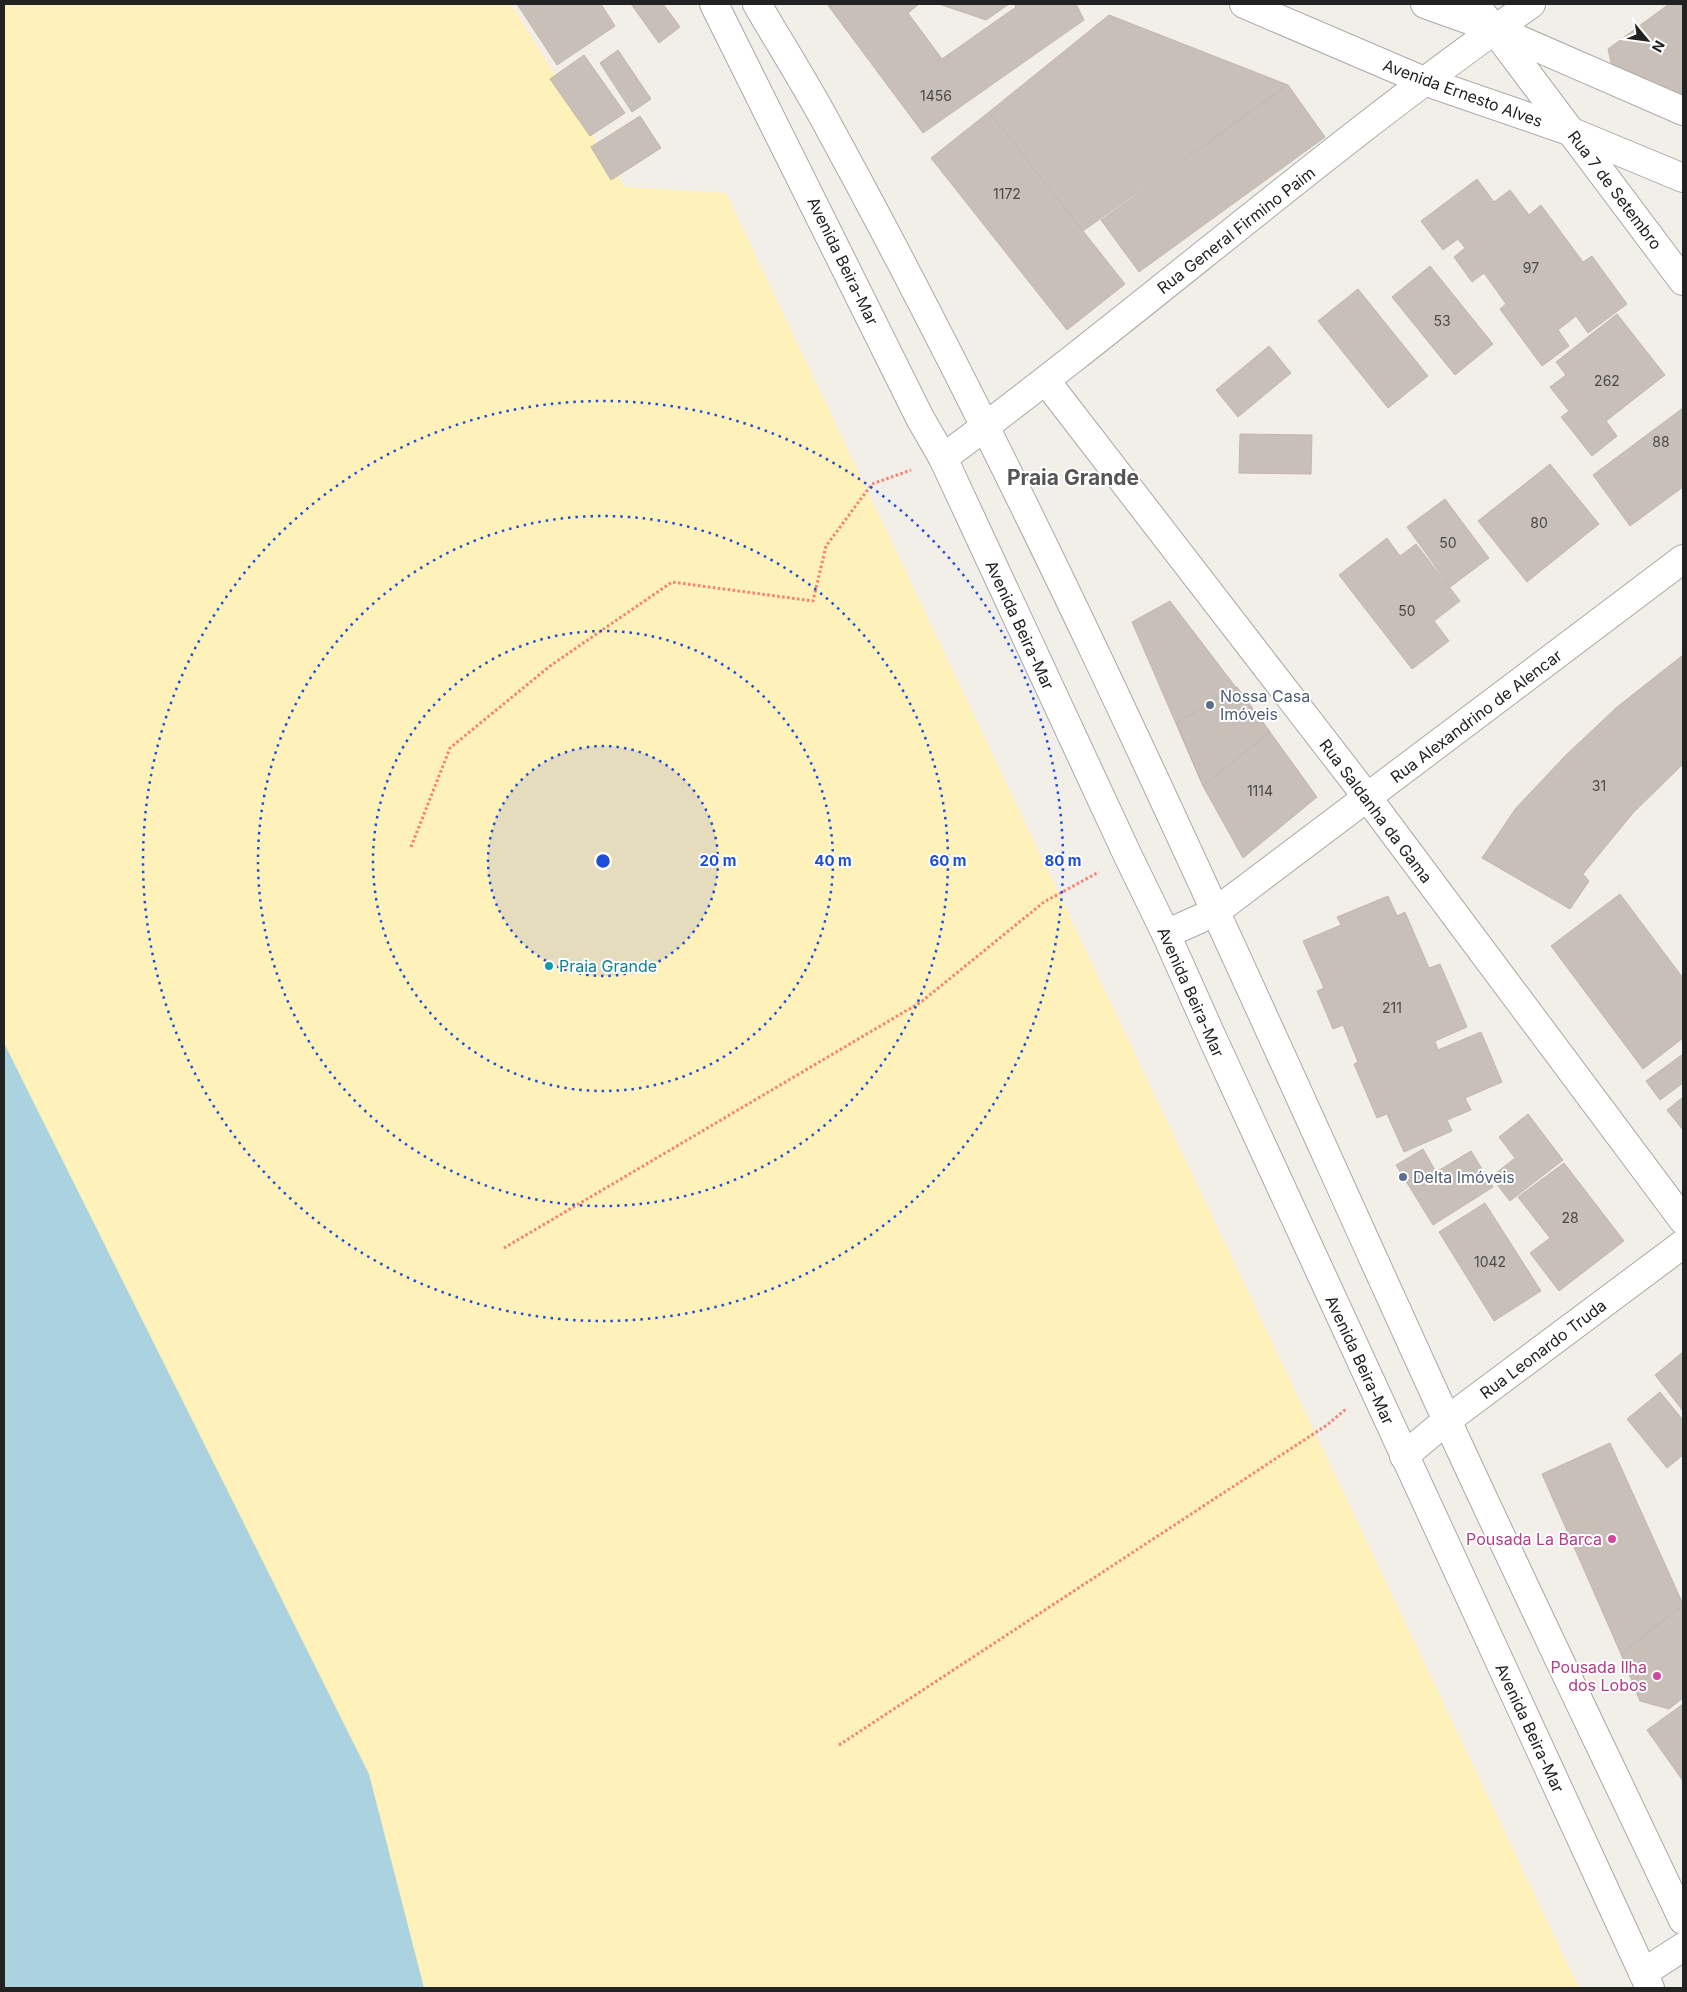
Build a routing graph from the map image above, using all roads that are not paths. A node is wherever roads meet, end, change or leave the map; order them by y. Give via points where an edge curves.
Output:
1 (714, 4) edge
2 (757, 4) edge
3 (1244, 4) edge
4 (1425, 4) edge
5 (1475, 4) edge
6 (1531, 4) edge
7 (1494, 29) junction
8 (1424, 81) junction
9 (1683, 111) edge
10 (1572, 132) junction
11 (1683, 178) edge
12 (1683, 281) edge
13 (1046, 381) junction
14 (985, 427) junction
15 (943, 458) junction
16 (1683, 559) edge
17 (1367, 797) junction
18 (1215, 912) junction
19 (1166, 934) junction
20 (1683, 1220) edge
21 (1683, 1244) edge
22 (1446, 1421) junction
23 (1404, 1456) junction
24 (1683, 1920) edge
25 (1683, 1947) edge
26 (1646, 1980) edge

1 - 15 street, Avenida Beira-Mar via 920,418
2 - 14 street via 830,129
3 - 8 street, Avenida Ernesto Alves
4 - 7 street
5 - 7 street, Rua 7 de Setembro
6 - 7 street, Rua General Firmino Paim
7 - 8 street, Rua General Firmino Paim
7 - 9 street
7 - 10 street, Rua 7 de Setembro
8 - 10 street, Avenida Ernesto Alves
8 - 13 street, Rua General Firmino Paim
10 - 11 street, Avenida Ernesto Alves
10 - 12 street, Rua 7 de Setembro
13 - 14 street, Rua General Firmino Paim
13 - 17 street, Rua Saldanha da Gama
14 - 15 street, Rua General Firmino Paim
14 - 18 street
15 - 19 street, Avenida Beira-Mar
16 - 17 street, Rua Alexandrino de Alencar
17 - 18 street, Rua Alexandrino de Alencar
17 - 20 street, Rua Saldanha da Gama
18 - 19 street, Rua Alexandrino de Alencar
18 - 22 street
19 - 23 street, Avenida Beira-Mar
21 - 22 street, Rua Leonardo Truda
22 - 23 street, Rua Leonardo Truda
22 - 24 street
23 - 26 street, Avenida Beira-Mar
25 - 26 street

